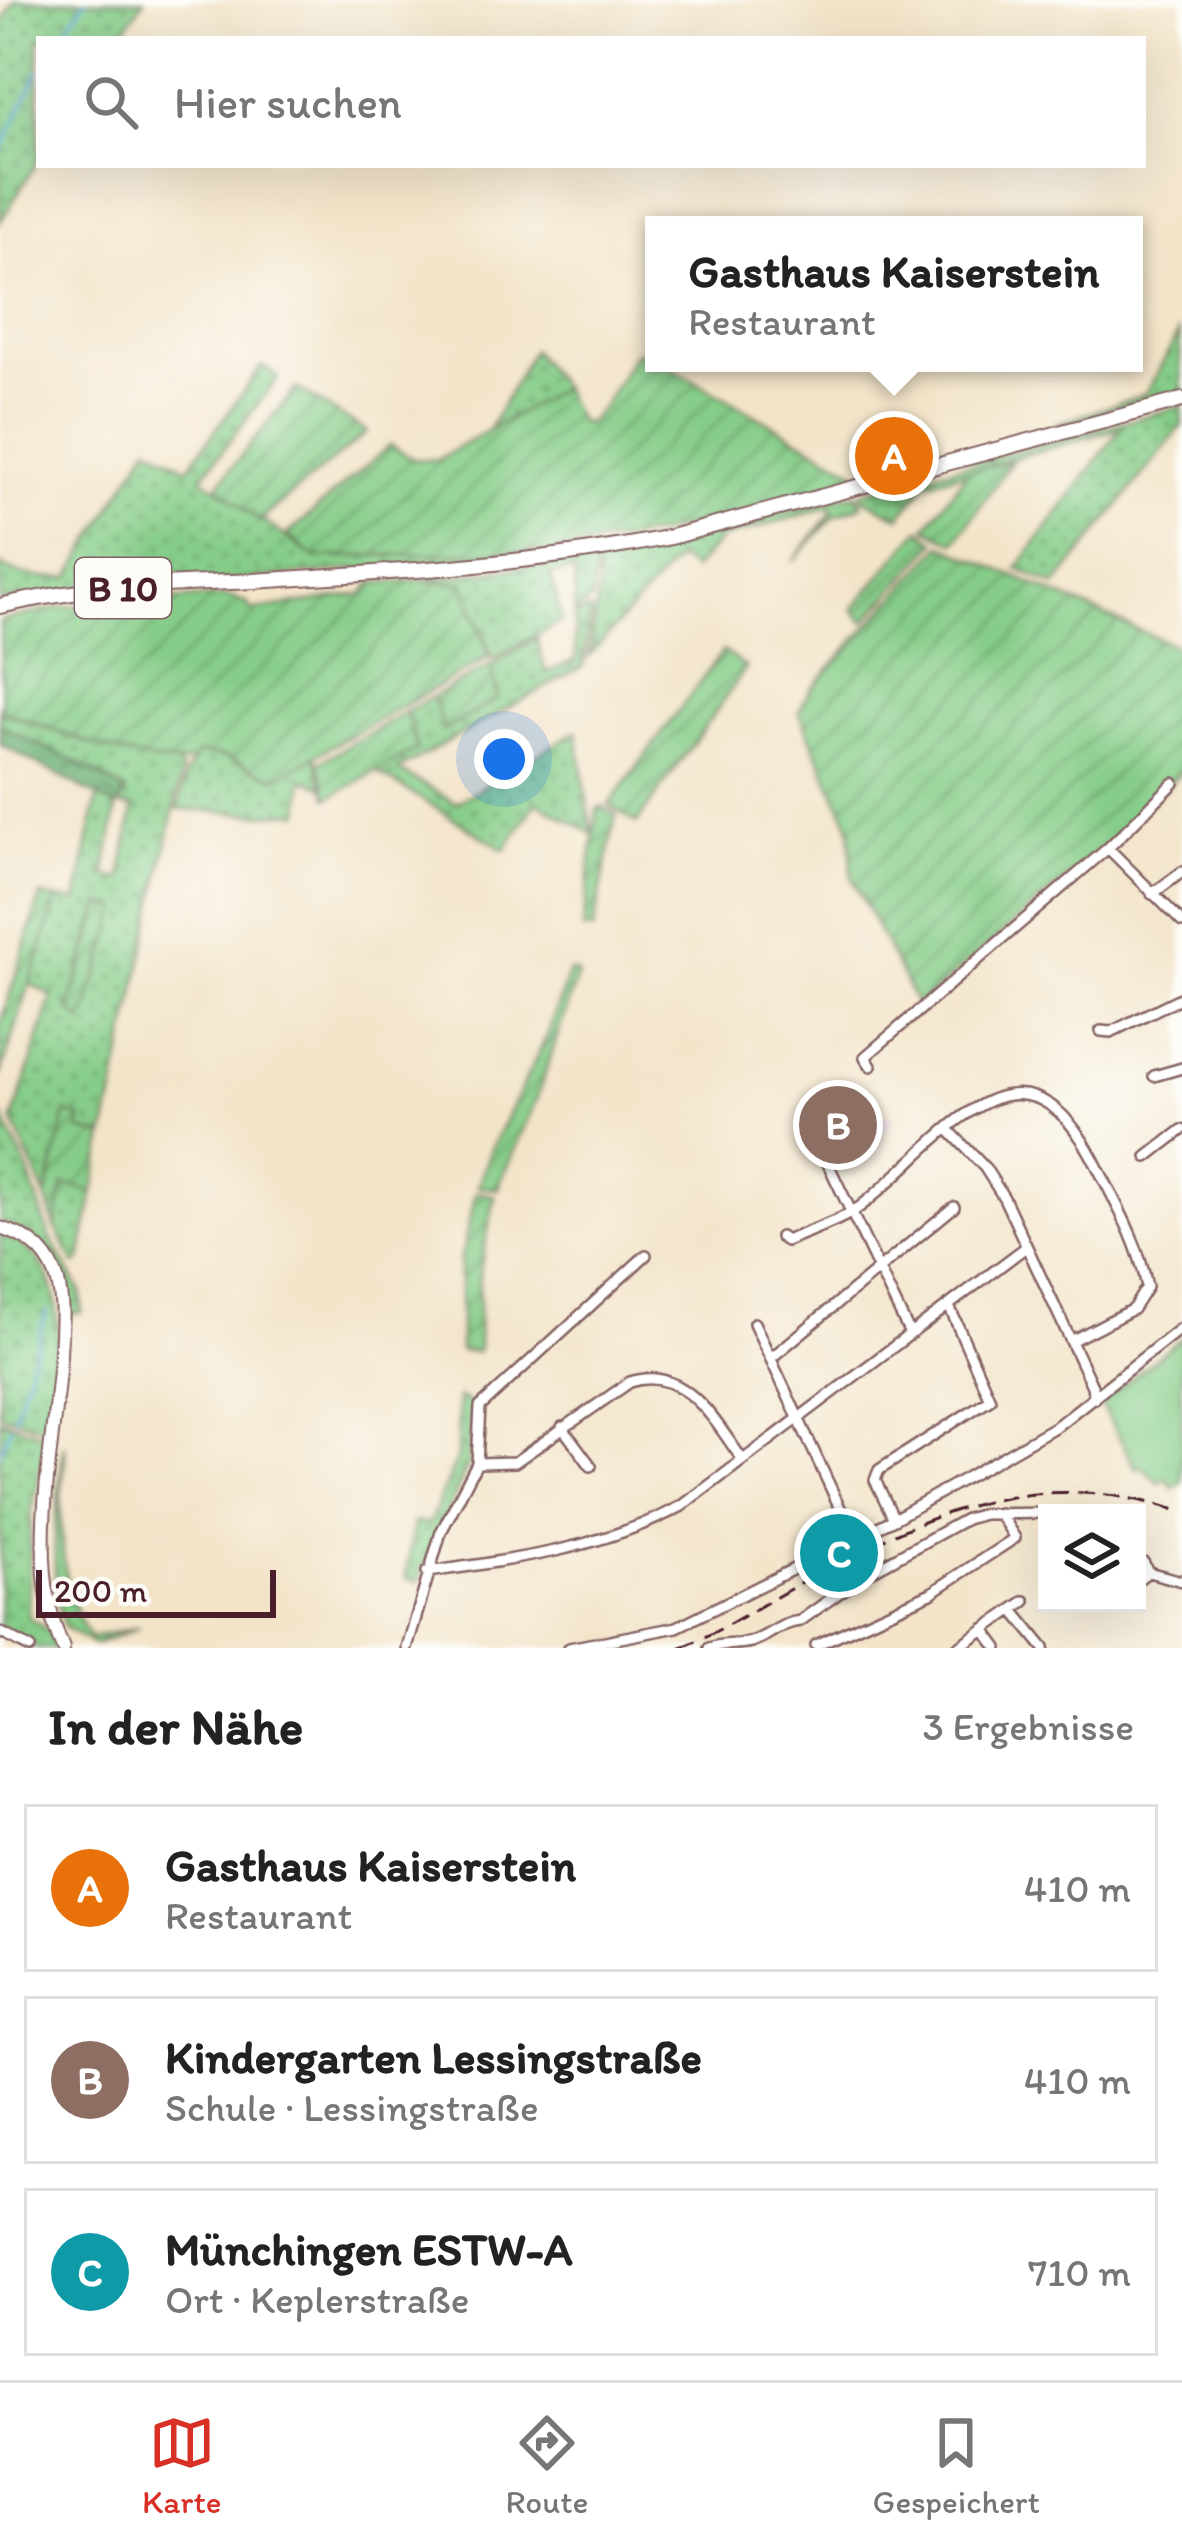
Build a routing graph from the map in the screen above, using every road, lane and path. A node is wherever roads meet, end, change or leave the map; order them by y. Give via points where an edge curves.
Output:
1 (1182, 400) edge
2 (0, 606) edge
3 (1174, 783) dead end
4 (1108, 848) junction
5 (1182, 872) edge
6 (1152, 894) junction
7 (1182, 922) edge
8 (1182, 998) edge
9 (1101, 1031) dead end
10 (871, 1066) dead end
11 (1182, 1068) edge
12 (1154, 1076) dead end
13 (948, 1129) junction
14 (1182, 1130) edge
15 (811, 1139) dead end
16 (1147, 1157) dead end
17 (954, 1207) dead end
18 (851, 1212) junction
19 (2, 1229) edge
20 (780, 1238) dead end
21 (1026, 1247) junction
22 (646, 1255) dead end
23 (880, 1269) junction
24 (949, 1306) junction
25 (754, 1323) dead end
26 (1182, 1328) edge
27 (910, 1334) junction
28 (1071, 1342) junction
29 (771, 1358) junction
30 (1094, 1398) junction
31 (798, 1417) junction
32 (562, 1427) junction
33 (742, 1459) junction
34 (477, 1463) junction
35 (591, 1466) dead end
36 (999, 1513) junction
37 (1038, 1513) edge
38 (894, 1519) junction
39 (854, 1538) junction
40 (1146, 1568) edge
41 (427, 1572) junction
42 (1148, 1572) joint
43 (864, 1575) junction
44 (1182, 1581) edge
45 (1024, 1601) dead end
46 (1013, 1610) junction
47 (800, 1621) junction
48 (984, 1629) junction
49 (0, 1632) edge
50 (817, 1647) edge
51 (30, 1648) edge
52 (63, 1648) edge
53 (406, 1648) edge
54 (569, 1648) edge
55 (709, 1648) edge
56 (957, 1648) edge
57 (998, 1648) edge
58 (1044, 1648) edge

1 - 2 main road, B 10 via 626,546 500,565 107,590
3 - 4 street
4 - 6 street
4 - 10 street via 865,1057
5 - 6 street
6 - 7 street
8 - 9 street
11 - 12 street
13 - 18 street
13 - 21 street via 985,1168
13 - 28 street via 997,1095 1025,1095 1058,1110 1086,1143 1147,1287 1133,1309
14 - 16 street
15 - 18 street
17 - 23 street
18 - 20 street
18 - 23 street
19 - 52 street via 36,1245 60,1289 45,1558 50,1616
21 - 24 street
21 - 28 street
22 - 34 street via 480,1407
23 - 27 street
23 - 29 street
24 - 27 street
24 - 38 street via 990,1399 879,1470 875,1480
25 - 29 street
26 - 30 street
27 - 31 street
28 - 30 street
29 - 31 street
30 - 38 street
31 - 33 street
31 - 39 street
32 - 33 street via 630,1382 666,1381 700,1402
32 - 34 street via 512,1463
32 - 35 street
33 - 41 street via 682,1506 627,1533
34 - 41 street
36 - 37 street
36 - 43 street via 937,1532
36 - 50 street via 1015,1538 931,1593
38 - 39 street
39 - 43 street
39 - 54 street via 677,1627
40 - 42 street
41 - 53 street
42 - 44 street
43 - 47 street
45 - 46 street
46 - 48 street
46 - 58 street
47 - 50 street
47 - 55 street via 745,1644
48 - 56 street
48 - 57 street
49 - 51 street

